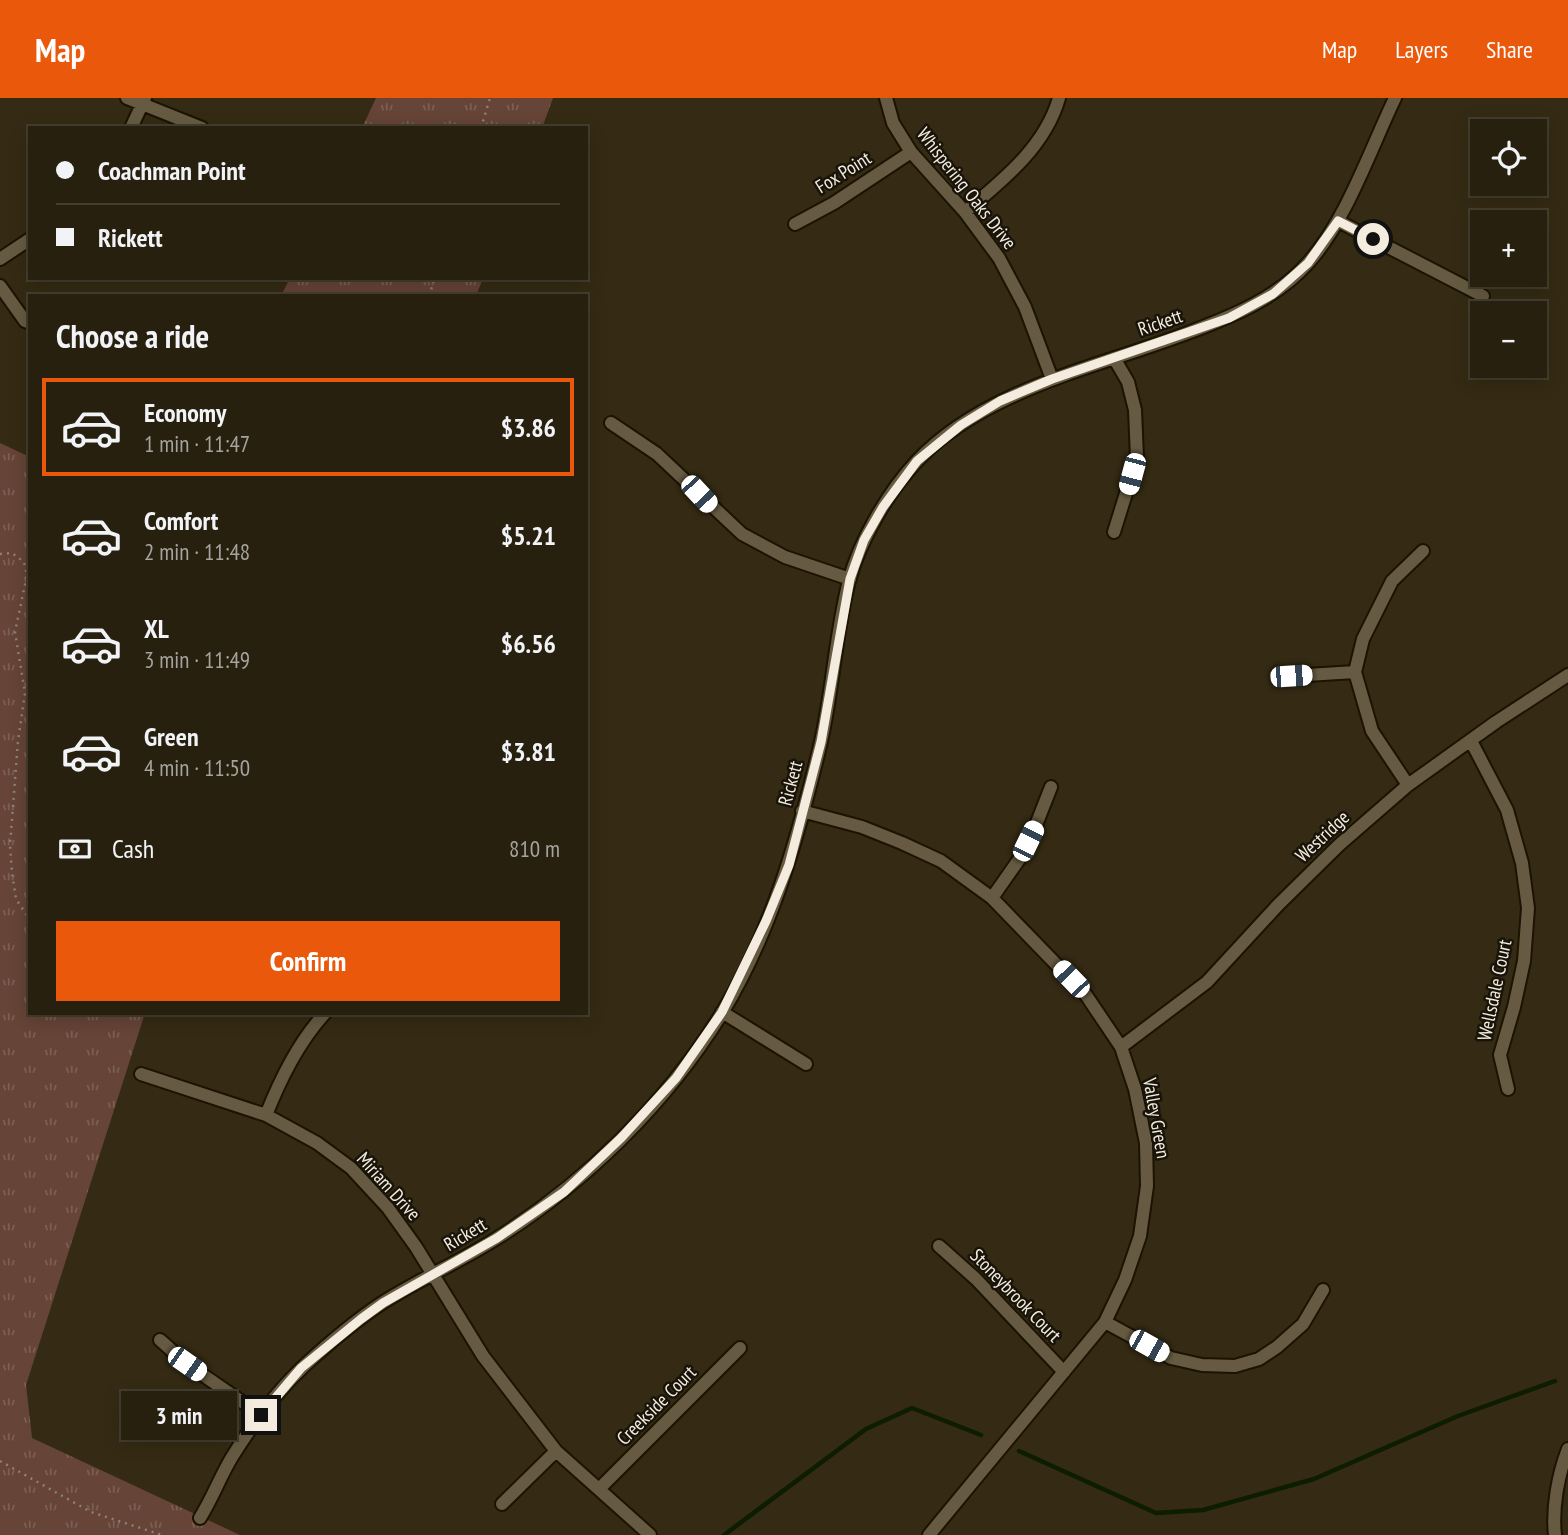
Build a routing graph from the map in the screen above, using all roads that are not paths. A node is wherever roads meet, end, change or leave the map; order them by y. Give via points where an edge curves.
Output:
1 (127, 98) edge
2 (886, 98) edge
3 (1059, 98) edge
4 (1395, 98) edge
5 (144, 101) edge
6 (132, 126) edge
7 (198, 126) edge
8 (911, 152) junction
9 (965, 212) junction
10 (1338, 221) junction
11 (795, 224) dead end
12 (28, 240) edge
13 (0, 260) edge
14 (0, 286) edge
15 (1483, 296) dead end
16 (28, 323) edge
17 (1114, 358) junction
18 (1052, 379) junction
19 (611, 423) dead end
20 (1114, 532) dead end
21 (1423, 551) dead end
22 (850, 579) junction
23 (1354, 672) junction
24 (1568, 675) edge
25 (1291, 676) dead end
26 (1471, 741) junction
27 (1408, 785) junction
28 (1051, 787) dead end
29 (802, 811) junction
30 (992, 898) junction
31 (722, 1012) junction
32 (323, 1015) edge
33 (1121, 1047) junction
34 (806, 1064) dead end
35 (141, 1074) dead end
36 (1508, 1089) dead end
37 (266, 1115) junction
38 (939, 1246) dead end
39 (434, 1276) junction
40 (1323, 1290) dead end
41 (1105, 1322) junction
42 (160, 1340) dead end
43 (740, 1348) dead end
44 (1064, 1372) junction
45 (261, 1415) junction
46 (1568, 1450) edge
47 (556, 1451) junction
48 (600, 1489) junction
49 (502, 1504) dead end
50 (200, 1518) dead end
51 (650, 1535) edge
52 (929, 1535) edge
53 (1555, 1535) edge

1 - 5 street
2 - 8 street, Whispering Oaks Drive via 893,123
3 - 9 street via 1054,115 1025,159
4 - 10 street, Rickett
5 - 6 street
5 - 7 street
8 - 9 street, Whispering Oaks Drive
8 - 11 street, Fox Point
9 - 18 street, Whispering Oaks Drive via 999,258 1025,307
10 - 15 street
10 - 17 street, Rickett via 1308,263 1273,294 1229,318
12 - 13 street
14 - 16 street
17 - 18 street, Rickett
17 - 20 street via 1128,382 1135,410 1137,458
18 - 22 street, Rickett via 1000,401 917,461 864,540
19 - 22 street via 657,454 742,534 785,557
21 - 23 street via 1392,581 1363,639
22 - 29 street, Rickett via 821,742
23 - 25 street
23 - 27 street via 1372,731
24 - 26 street, Westridge
26 - 27 street, Westridge
26 - 36 street, Wellsdale Court via 1507,810 1522,863 1528,908 1524,961 1500,1055
27 - 33 street, Westridge via 1339,845 1207,982
28 - 30 street via 1020,858
29 - 30 street, Valley Green via 902,843 941,861
29 - 31 street, Rickett via 789,865
30 - 33 street, Valley Green via 1086,995
31 - 34 street
31 - 39 street, Rickett via 676,1078 564,1192
32 - 37 street via 282,1077
33 - 41 street, Valley Green via 1146,1143 1147,1186 1140,1236
35 - 37 street, Miriam Drive
37 - 39 street, Miriam Drive via 351,1168 388,1208
38 - 44 street, Stoneybrook Court
39 - 45 street, Rickett via 383,1303 339,1335 301,1368
39 - 47 street, Miriam Drive via 483,1356
40 - 41 street via 1303,1324 1277,1347 1259,1359 1235,1366 1171,1359
41 - 44 street, Valley Green
42 - 45 street
43 - 48 street, Creekside Court
44 - 52 street, Valley Green
45 - 50 street, Rickett
46 - 53 street via 1553,1519
47 - 48 street, Miriam Drive
47 - 49 street
48 - 51 street, Miriam Drive

